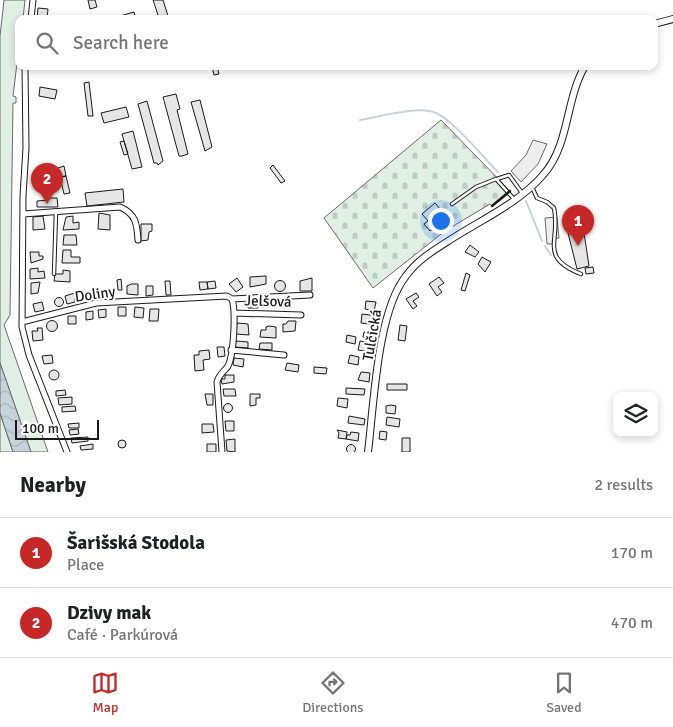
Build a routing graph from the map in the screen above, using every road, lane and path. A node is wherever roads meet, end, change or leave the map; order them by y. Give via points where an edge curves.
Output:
1 (33, 0) edge
2 (31, 15) edge
3 (673, 19) edge
4 (658, 23) edge
5 (25, 70) edge
6 (583, 70) edge
7 (496, 179) junction
8 (532, 186) junction
9 (518, 196) junction
10 (452, 204) dead end
11 (56, 212) junction
12 (23, 214) junction
13 (138, 240) dead end
14 (54, 274) dead end
15 (581, 274) dead end
16 (310, 296) dead end
17 (232, 299) junction
18 (234, 313) junction
19 (301, 315) dead end
20 (22, 322) junction
21 (231, 350) junction
22 (284, 355) dead end
23 (67, 452) edge
24 (222, 452) edge
25 (368, 452) edge

1 - 2 street
3 - 4 street
5 - 12 street
6 - 8 street, Tulčická via 556,155
7 - 9 lane
7 - 9 lane via 509,175
7 - 10 lane via 476,187
8 - 9 street, Tulčická
8 - 15 lane via 537,198 554,208 555,258
9 - 25 street, Tulčická via 423,258 398,287 385,319
11 - 12 street
11 - 13 street via 120,207 134,217
11 - 14 lane
12 - 20 street
16 - 17 street, Doliny
17 - 18 street
17 - 20 street, Doliny via 227,296 96,303
18 - 19 street, Jelšová
18 - 21 street
20 - 23 street via 27,348
21 - 22 street
21 - 24 street via 228,365 217,382

